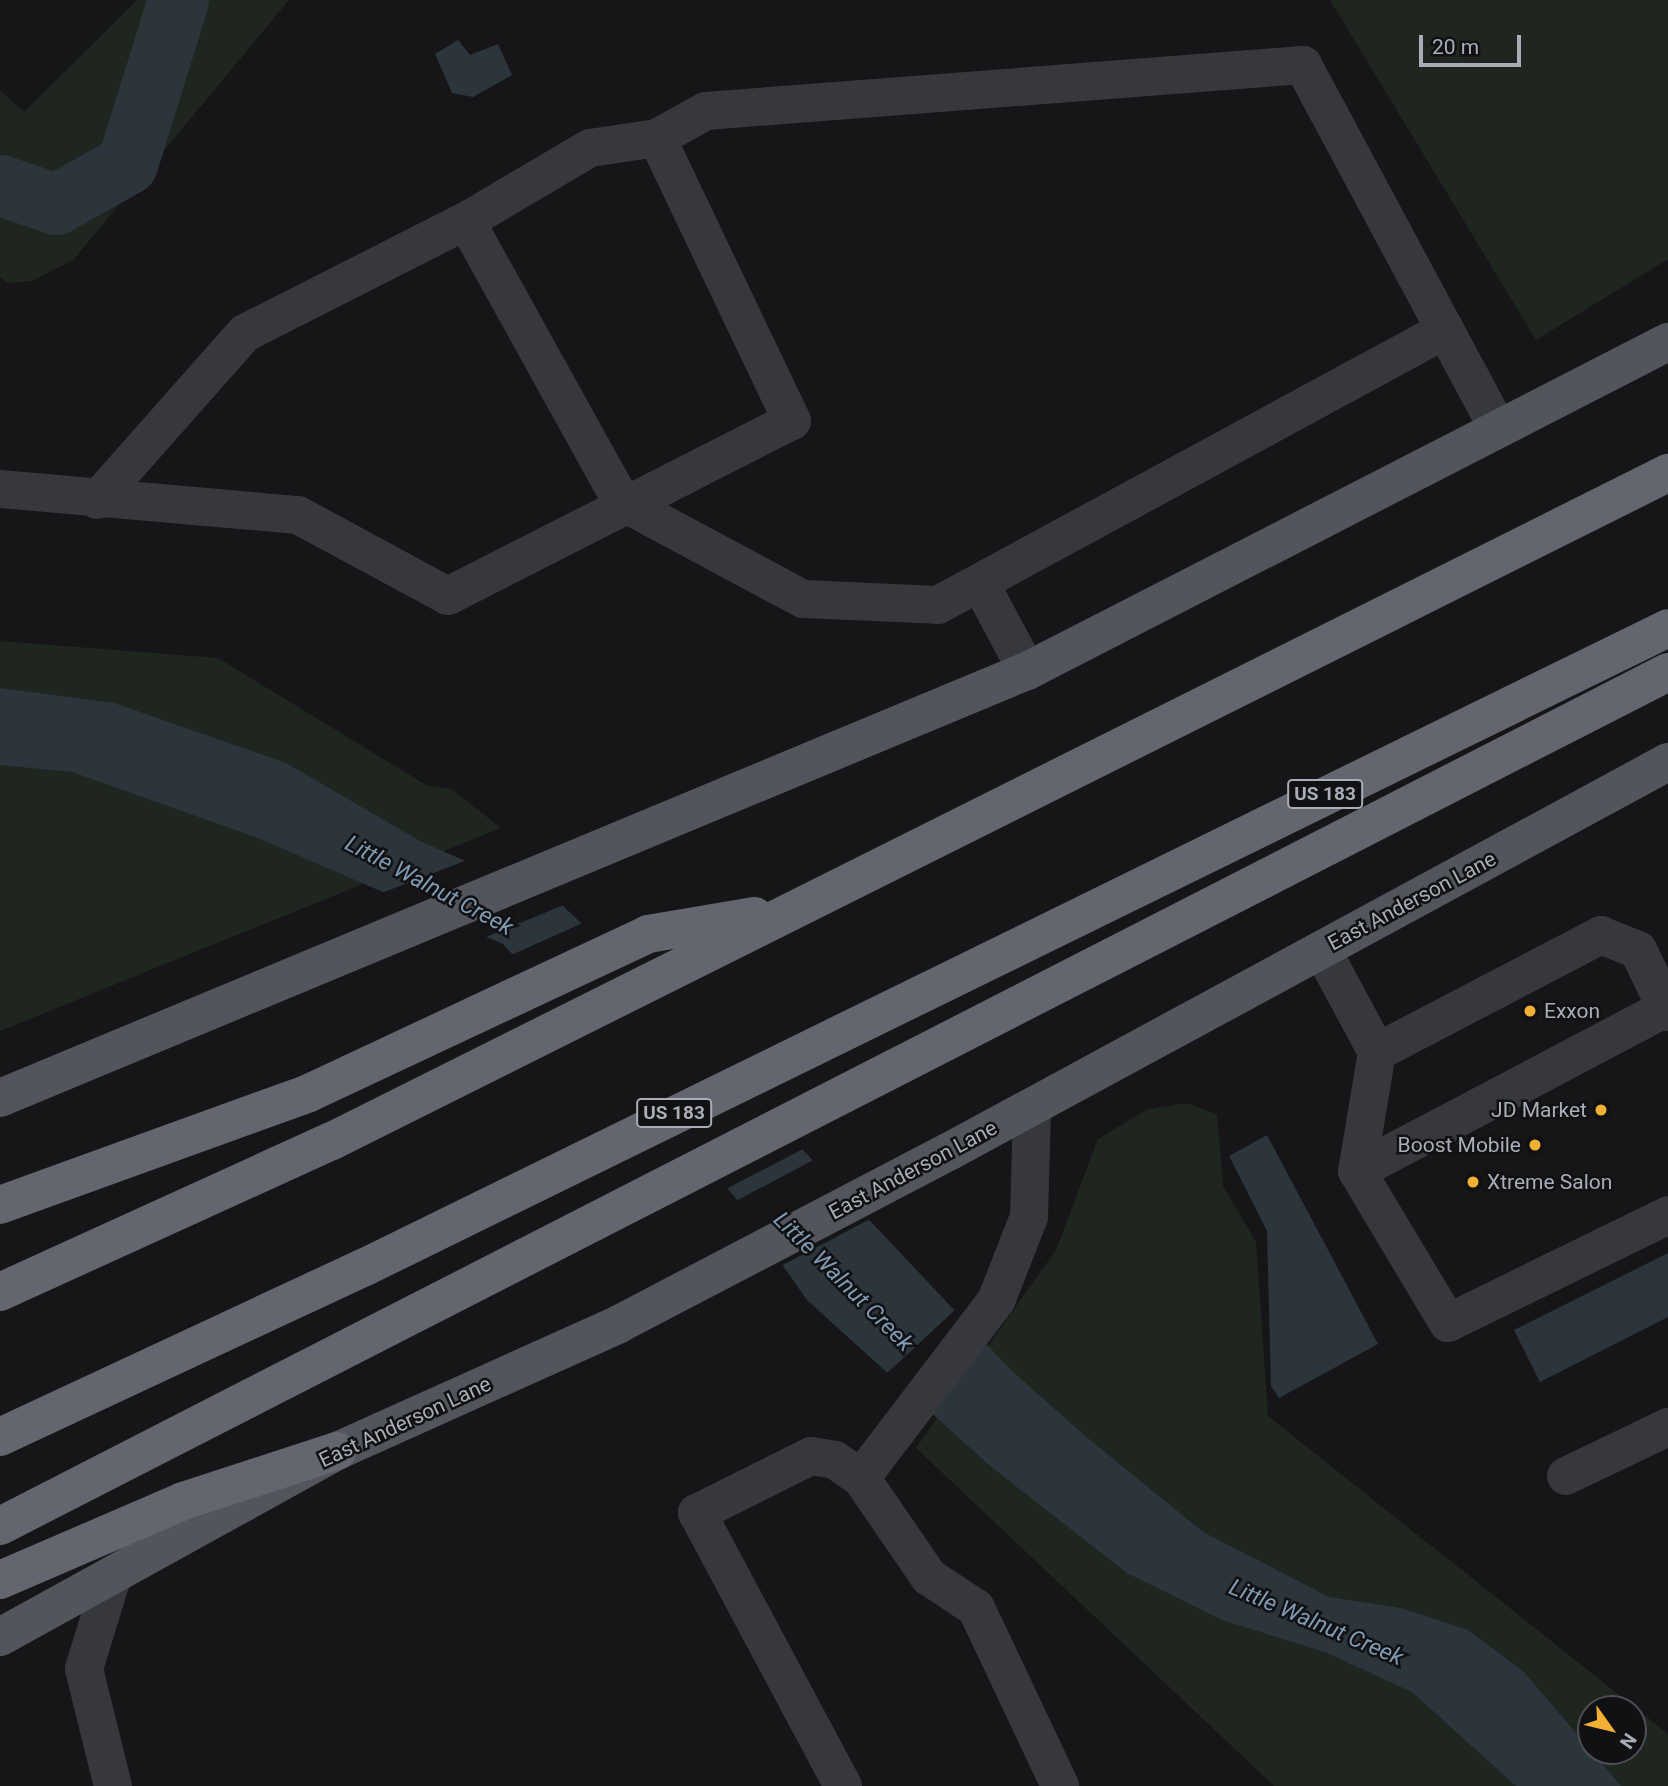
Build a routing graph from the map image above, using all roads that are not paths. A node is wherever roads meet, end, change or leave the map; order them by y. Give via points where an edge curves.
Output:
1 (657, 138) junction
2 (466, 221) junction
3 (1668, 342) edge
4 (1453, 346) junction
5 (1498, 429) junction
6 (1668, 473) edge
7 (0, 489) edge
8 (97, 500) junction
9 (622, 502) junction
10 (980, 583) junction
11 (1668, 628) edge
12 (1027, 671) junction
13 (1668, 672) edge
14 (1668, 762) edge
15 (790, 910) junction
16 (1322, 950) junction
17 (1667, 1010) edge
18 (1377, 1052) junction
19 (0, 1098) edge
20 (1032, 1107) junction
21 (1357, 1171) junction
22 (0, 1205) edge
23 (1668, 1215) edge
24 (0, 1292) edge
25 (1668, 1427) edge
26 (0, 1437) edge
27 (337, 1451) junction
28 (1566, 1476) dead end
29 (861, 1478) junction
30 (0, 1526) edge
31 (0, 1580) edge
32 (111, 1581) junction
33 (0, 1637) edge
34 (113, 1786) edge
35 (843, 1786) edge
36 (1060, 1786) edge

1 - 2 street via 590,148
1 - 4 street via 706,111 1303,65
1 - 9 street via 792,421
2 - 8 street via 245,333
2 - 9 street
3 - 5 main road
4 - 5 street
4 - 10 street
5 - 12 main road
6 - 15 highway
7 - 8 street
8 - 9 street via 298,515 448,596
9 - 10 street via 803,599 938,605
10 - 12 street
11 - 26 highway, US 183 via 983,960 366,1267
12 - 19 main road
13 - 30 highway via 1006,1007
14 - 16 main road, East Anderson Lane
15 - 22 highway via 648,934 309,1093
15 - 24 highway via 332,1141
16 - 18 street
16 - 20 main road, East Anderson Lane
17 - 18 street via 1638,950 1601,935
17 - 21 street
18 - 21 street
20 - 27 main road, East Anderson Lane via 619,1324
20 - 29 street via 1029,1217 996,1301
21 - 23 street via 1448,1323
25 - 28 street
27 - 31 highway via 183,1501
27 - 32 main road, East Anderson Lane
29 - 35 street via 835,1460 811,1456 697,1513
29 - 36 street via 929,1577 976,1608
32 - 33 main road, East Anderson Lane
32 - 34 street via 84,1669

